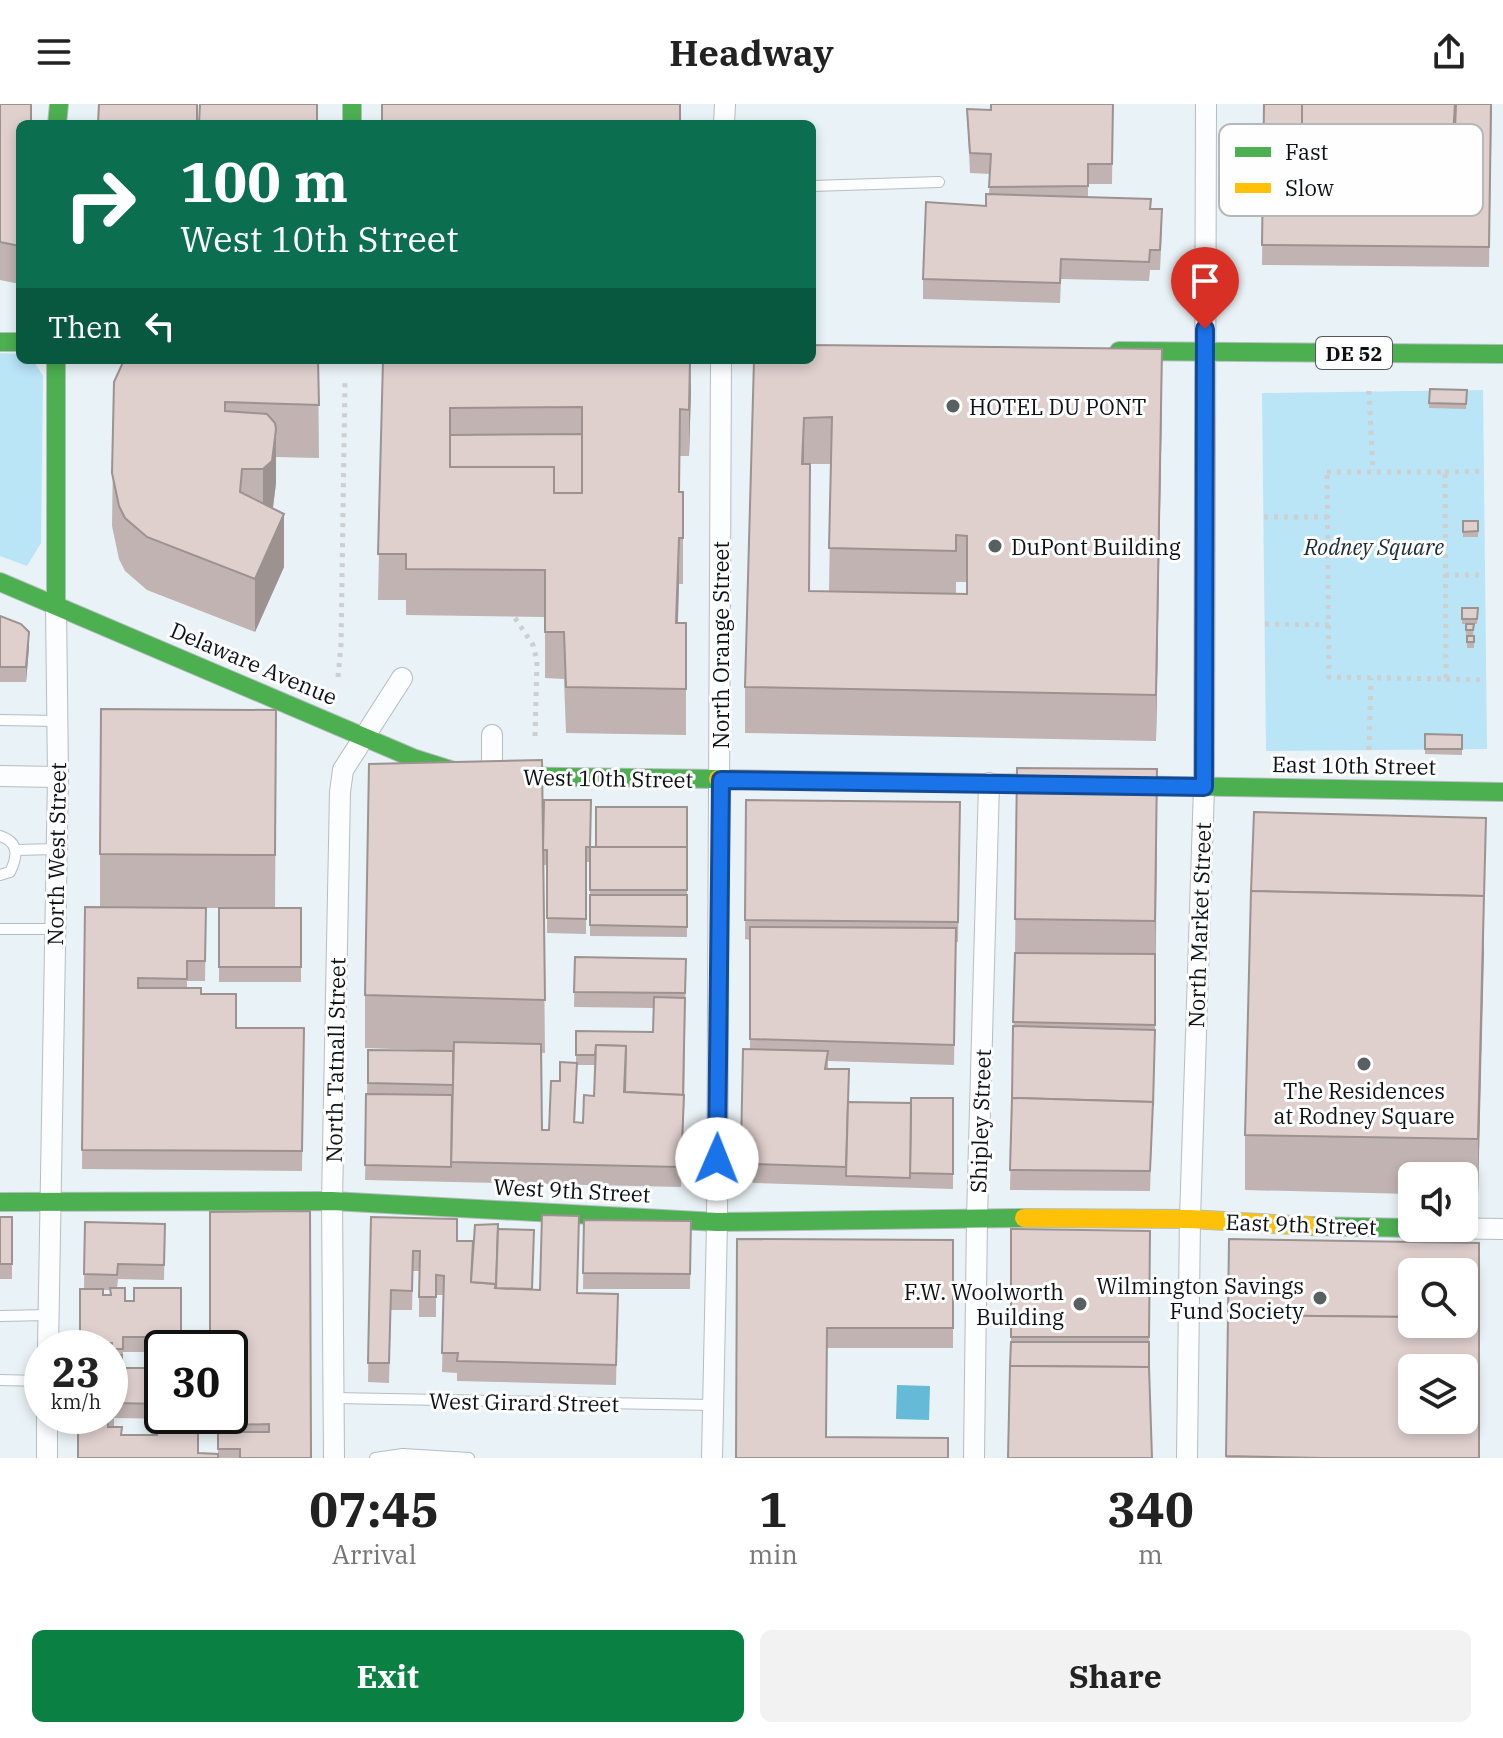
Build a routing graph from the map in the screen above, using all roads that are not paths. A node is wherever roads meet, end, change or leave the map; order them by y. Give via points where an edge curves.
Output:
1 (1206, 104) edge
2 (939, 182) dead end
3 (816, 186) edge
4 (1102, 351) edge
5 (1205, 352) junction
6 (1503, 354) edge
7 (56, 364) edge
8 (721, 364) edge
9 (0, 582) edge
10 (56, 605) junction
11 (402, 678) dead end
12 (0, 720) edge
13 (57, 721) junction
14 (492, 735) dead end
15 (365, 736) junction
16 (0, 776) edge
17 (492, 776) junction
18 (58, 777) junction
19 (721, 780) junction
20 (989, 783) junction
21 (1204, 787) junction
22 (1503, 792) edge
23 (0, 836) edge
24 (56, 849) junction
25 (16, 850) junction
26 (0, 875) edge
27 (0, 929) edge
28 (55, 929) junction
29 (332, 1201) junction
30 (0, 1202) edge
31 (49, 1203) junction
32 (977, 1218) junction
33 (1190, 1219) junction
34 (717, 1222) junction
35 (1398, 1228) edge
36 (1478, 1229) edge
37 (1503, 1229) edge
38 (48, 1315) junction
39 (0, 1316) edge
40 (48, 1330) edge
41 (0, 1380) edge
42 (24, 1381) edge
43 (335, 1398) junction
44 (712, 1405) junction
45 (47, 1434) edge
46 (402, 1456) edge
47 (47, 1458) edge
48 (334, 1458) edge
49 (375, 1458) edge
50 (469, 1458) edge
51 (712, 1458) edge
52 (974, 1458) edge
53 (1187, 1458) edge

1 - 5 street, North Market Street
2 - 3 lane
4 - 5 main road, DE 52
5 - 6 main road, DE 52
5 - 21 street, North Market Street
7 - 10 main road, North West Street
8 - 19 street, North Orange Street
9 - 10 main road, Delaware Avenue
10 - 13 street, North West Street
10 - 15 main road, Delaware Avenue
11 - 15 street, North Tatnall Street
12 - 13 lane
13 - 18 street, North West Street
14 - 17 street
15 - 17 main road, Delaware Avenue via 454,771
15 - 29 street, North Tatnall Street via 343,770 340,792
16 - 18 street
17 - 19 main road, West 10th Street
18 - 24 street, North West Street
19 - 20 main road, West 10th Street
19 - 34 street, North Orange Street
20 - 21 main road, West 10th Street
20 - 32 street, Shipley Street
21 - 22 main road, East 10th Street
21 - 33 street, North Market Street
23 - 25 lane
24 - 25 lane
24 - 28 street, North West Street
25 - 26 lane via 10,872
27 - 28 lane
28 - 31 street, North West Street
29 - 31 main road, West 9th Street
29 - 34 main road, West 9th Street
29 - 43 street, North Tatnall Street
30 - 31 main road, West 9th Street
31 - 38 street, North West Street
32 - 33 main road, West 9th Street
32 - 34 main road, West 9th Street
32 - 52 street, Shipley Street
33 - 35 main road, East 9th Street
33 - 53 street, North Market Street
34 - 44 street, North Orange Street
36 - 37 street
38 - 39 lane
38 - 40 street, North West Street
41 - 42 lane
43 - 44 lane, West Girard Street
43 - 48 street, North Tatnall Street
44 - 51 street, North Orange Street
45 - 47 street
46 - 49 lane
46 - 50 lane

